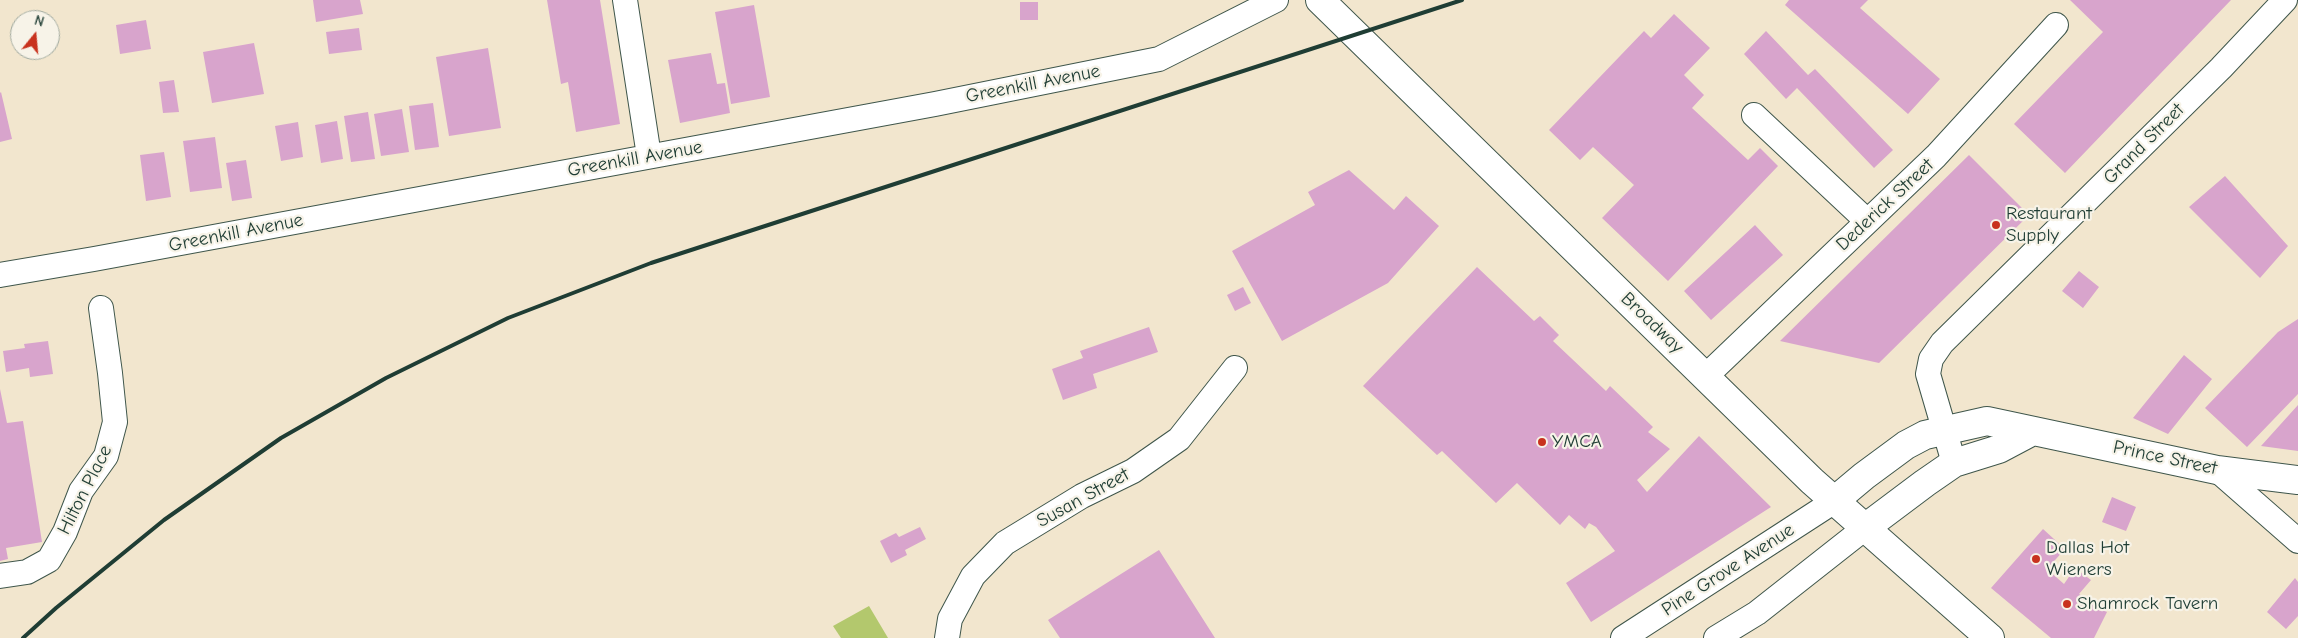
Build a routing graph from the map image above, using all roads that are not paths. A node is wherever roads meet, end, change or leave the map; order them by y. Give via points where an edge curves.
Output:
1 (625, 0) edge
2 (1320, 0) edge
3 (2285, 0) edge
4 (1267, 4) edge
5 (2056, 26) dead end
6 (1754, 115) dead end
7 (649, 156) junction
8 (1867, 222) junction
9 (0, 274) edge
10 (101, 308) dead end
11 (1235, 368) dead end
12 (1706, 376) junction
13 (1945, 430) junction
14 (2033, 431) junction
15 (1954, 463) junction
16 (2218, 470) junction
17 (2298, 480) edge
18 (1833, 502) junction
19 (1865, 528) junction
20 (2298, 542) edge
21 (0, 576) edge
22 (1647, 632) edge
23 (948, 638) edge
24 (1623, 638) edge
25 (1716, 638) edge
26 (1990, 638) edge

1 - 7 street
2 - 12 main road, Broadway
3 - 13 street, Grand Street via 2221,68 1942,343 1930,359 1928,374
4 - 7 street, Greenkill Avenue via 1159,59
5 - 8 street, Dederick Street via 1936,156
6 - 8 street
7 - 9 street, Greenkill Avenue
8 - 12 street, Dederick Street
10 - 21 street, Hilton Place via 115,422 106,456 81,491 49,560 27,572
11 - 23 street, Susan Street via 1179,439 1133,470 1082,496 1005,543 973,576 950,619
12 - 18 main road, Broadway
13 - 14 main road, Prince Street via 1987,421
13 - 15 street, Grand Street
13 - 18 main road, Prince Street via 1906,444
14 - 15 main road via 1999,449
14 - 16 main road, Prince Street
15 - 19 main road
16 - 17 main road, Prince Street
16 - 20 street
18 - 19 main road, Broadway
18 - 22 street, Pine Grove Avenue
19 - 25 street via 1764,608
19 - 26 main road, Broadway
22 - 24 street, Pine Grove Avenue

